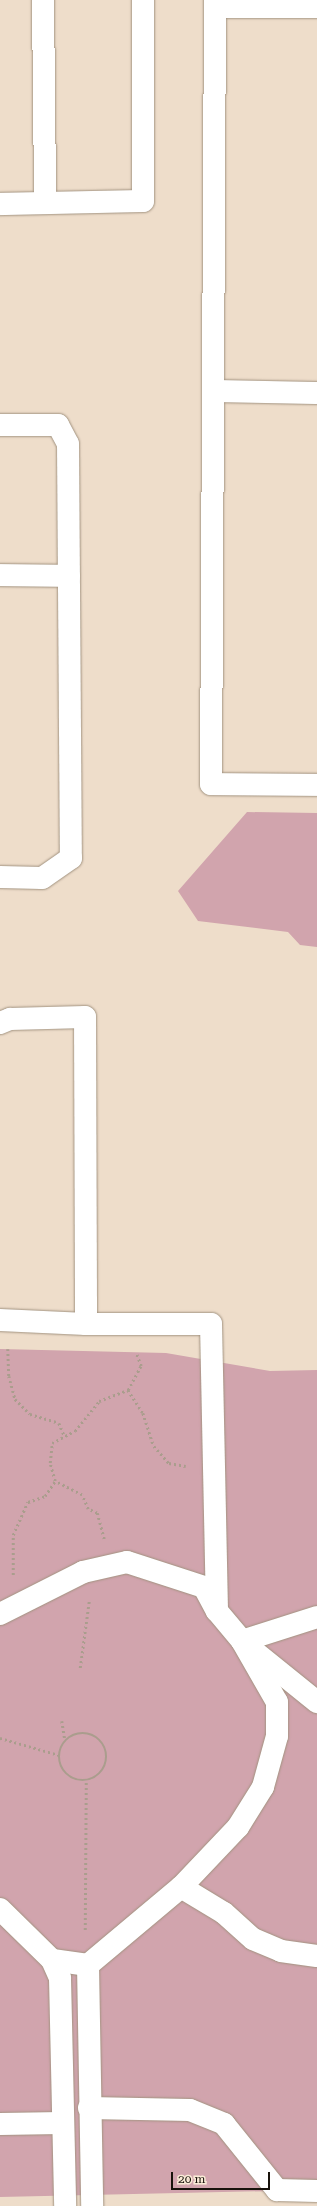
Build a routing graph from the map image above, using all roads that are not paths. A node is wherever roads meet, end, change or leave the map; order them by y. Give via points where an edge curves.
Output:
1 (43, 0) edge
2 (143, 0) edge
3 (216, 4) edge
4 (317, 7) edge
5 (45, 203) junction
6 (0, 204) edge
7 (214, 391) junction
8 (317, 393) edge
9 (0, 425) edge
10 (0, 575) edge
11 (69, 576) junction
12 (317, 785) edge
13 (0, 877) edge
14 (0, 1023) edge
15 (0, 1320) edge
16 (86, 1324) junction
17 (6, 1610) edge
18 (217, 1611) junction
19 (317, 1617) edge
20 (242, 1641) junction
21 (317, 1702) edge
22 (181, 1887) junction
23 (0, 1909) edge
24 (317, 1956) edge
25 (52, 1960) junction
26 (88, 1965) junction
27 (90, 2108) junction
28 (62, 2123) junction
29 (0, 2124) edge
30 (317, 2191) edge
31 (65, 2206) edge
32 (92, 2206) edge

1 - 5 street
2 - 5 street via 143,200
3 - 4 street
3 - 7 street
5 - 6 street
7 - 8 street
7 - 12 street via 211,784
9 - 11 street via 58,425 68,444
10 - 11 street
11 - 13 street via 71,858 42,878
14 - 16 street via 10,1019 85,1016
15 - 16 street
16 - 18 street via 211,1324
17 - 18 street via 91,1569 127,1562 204,1587
18 - 20 street
19 - 20 street
20 - 21 street
20 - 22 street via 276,1702 277,1736 263,1786 238,1827
22 - 24 street via 224,1913 253,1939 281,1951
22 - 26 street
23 - 25 street
25 - 26 street
25 - 28 street via 60,1978
26 - 27 street
27 - 30 street via 190,2110 224,2124 278,2190
27 - 32 street
28 - 29 street
28 - 31 street

